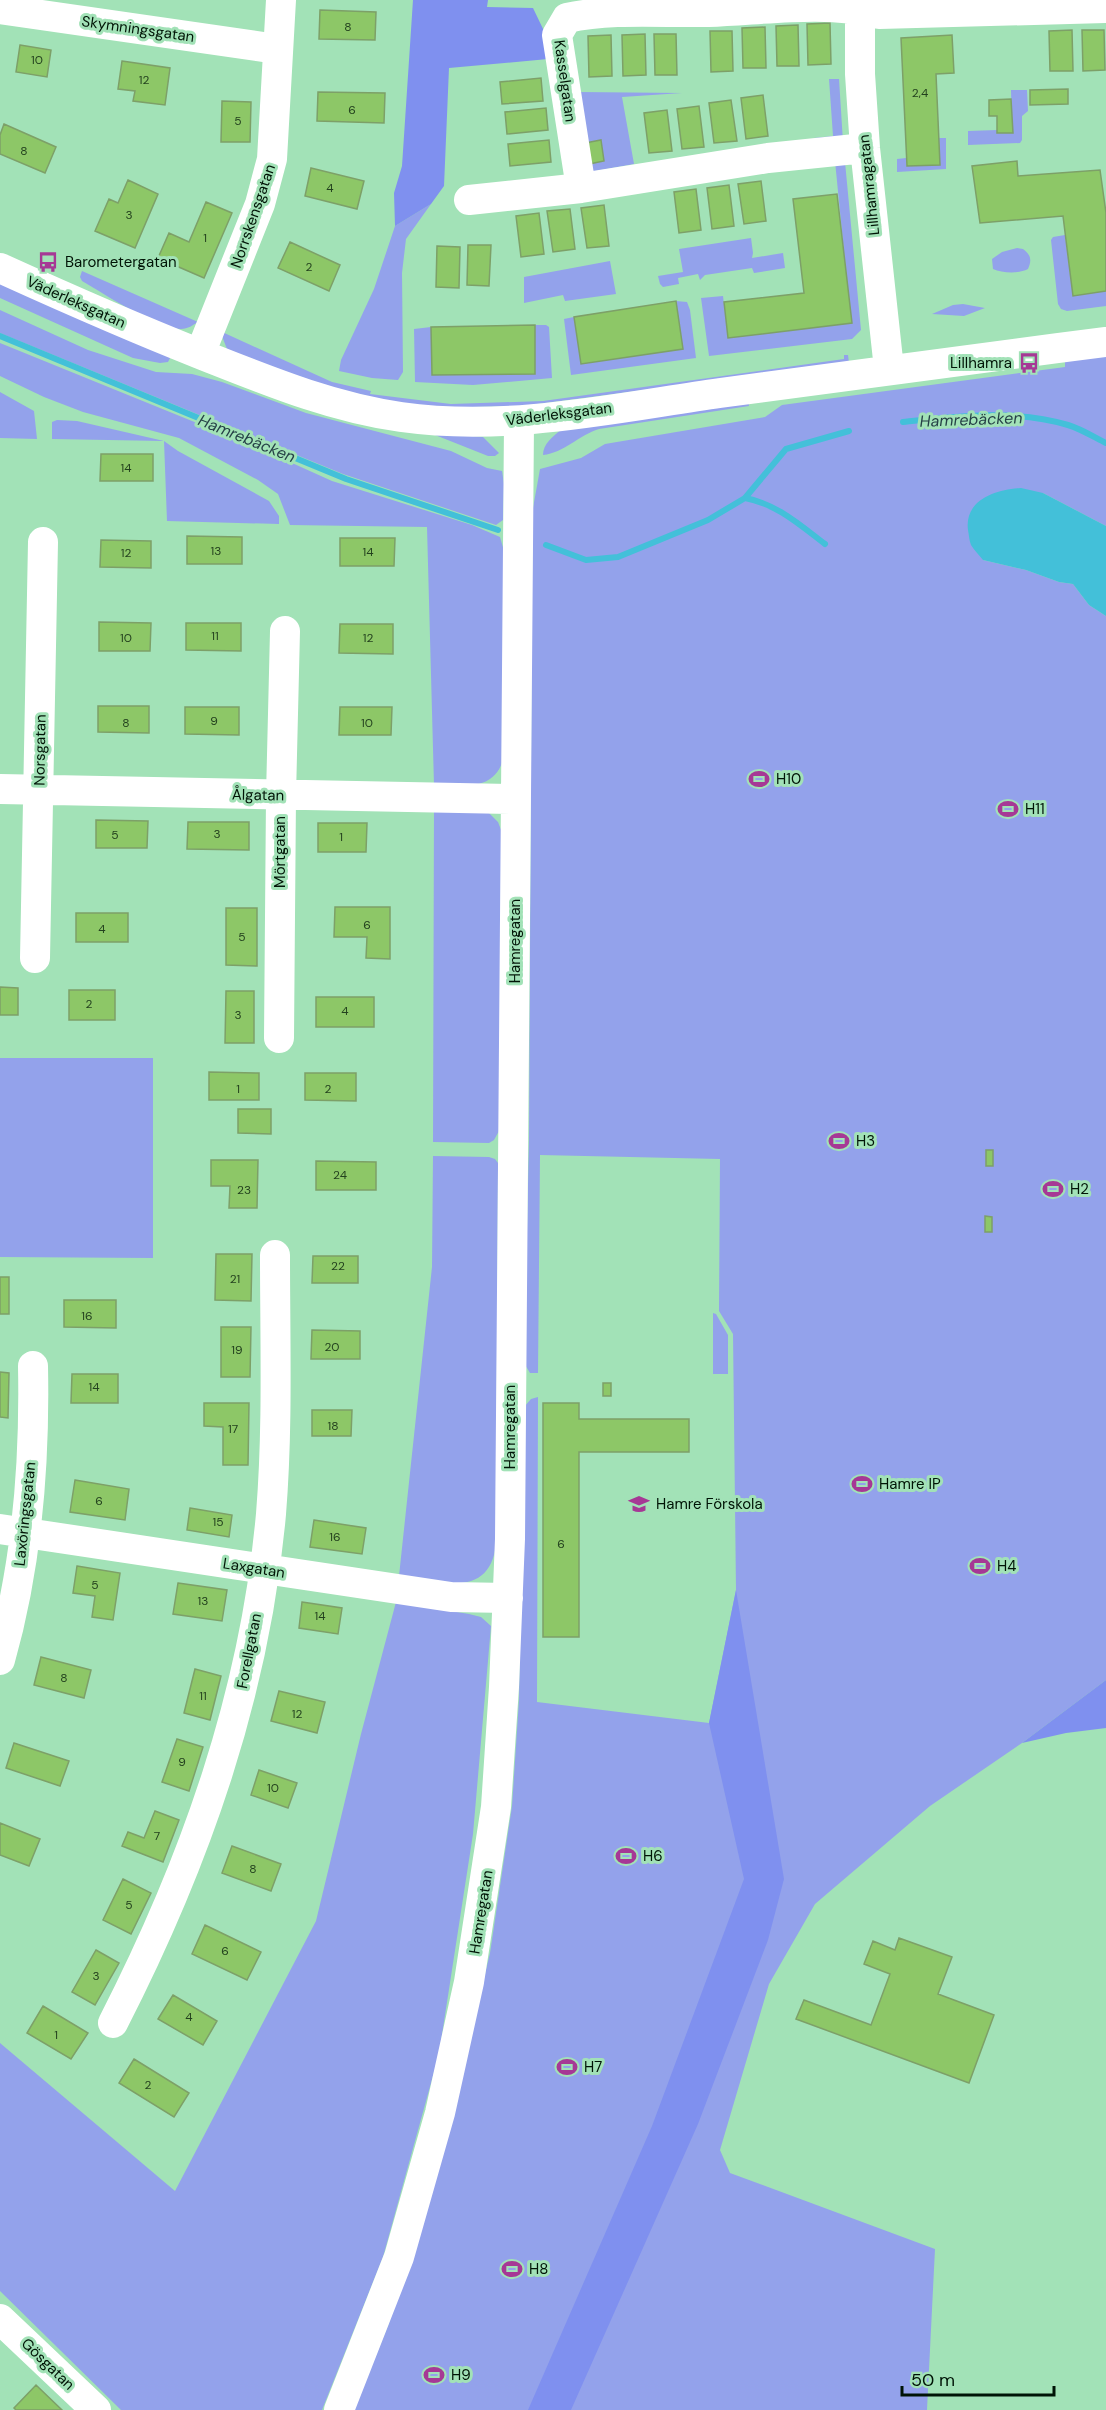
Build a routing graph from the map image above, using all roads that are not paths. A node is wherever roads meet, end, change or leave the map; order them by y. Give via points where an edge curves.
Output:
1 (281, 0) edge
2 (860, 4) edge
3 (1106, 8) edge
4 (0, 9) edge
5 (277, 49) junction
6 (865, 148) junction
7 (581, 188) junction
8 (469, 200) dead end
9 (0, 268) edge
10 (1106, 342) edge
11 (201, 354) junction
12 (889, 369) junction
13 (519, 422) junction
14 (43, 542) dead end
15 (285, 631) dead end
16 (0, 789) edge
17 (39, 789) junction
18 (280, 796) junction
19 (516, 799) junction
20 (35, 958) dead end
21 (279, 1038) dead end
22 (275, 1255) dead end
23 (33, 1366) dead end
24 (12, 1531) edge
25 (264, 1569) junction
26 (508, 1598) junction
27 (0, 1660) edge
28 (113, 2023) dead end
29 (0, 2319) edge
30 (96, 2410) edge
31 (339, 2410) edge

1 - 5 street, Norrskensgatan
2 - 3 street via 879,14
2 - 6 street, Lillhamragatan
2 - 7 street, Kasselgatan via 713,12 591,13 567,18 557,35
4 - 5 street, Skymningsgatan
5 - 11 street, Norrskensgatan via 272,159 260,204
6 - 7 street via 768,158
6 - 12 street, Lillhamragatan
7 - 8 street
9 - 11 street, Väderleksgatan
10 - 12 street, Väderleksgatan
11 - 13 street, Väderleksgatan via 303,394 357,409 403,417
12 - 13 street, Väderleksgatan
13 - 19 street, Hamregatan
14 - 17 street, Norsgatan
15 - 18 street, Mörtgatan
16 - 17 street, Ålgatan
17 - 18 street, Ålgatan
17 - 20 street, Norsgatan
18 - 19 street, Ålgatan
18 - 21 street, Mörtgatan
19 - 26 street, Hamregatan
22 - 25 street, Forellgatan via 275,1440
23 - 24 street, Laxöringsgatan via 34,1422
24 - 25 street, Laxgatan
24 - 27 street, Laxöringsgatan via 21,1566
25 - 26 street, Laxgatan via 451,1597
25 - 28 street, Forellgatan via 247,1672 201,1828 168,1909
26 - 31 street, Hamregatan via 496,1807 469,1982 440,2113 399,2257
29 - 30 street, Gösgatan

